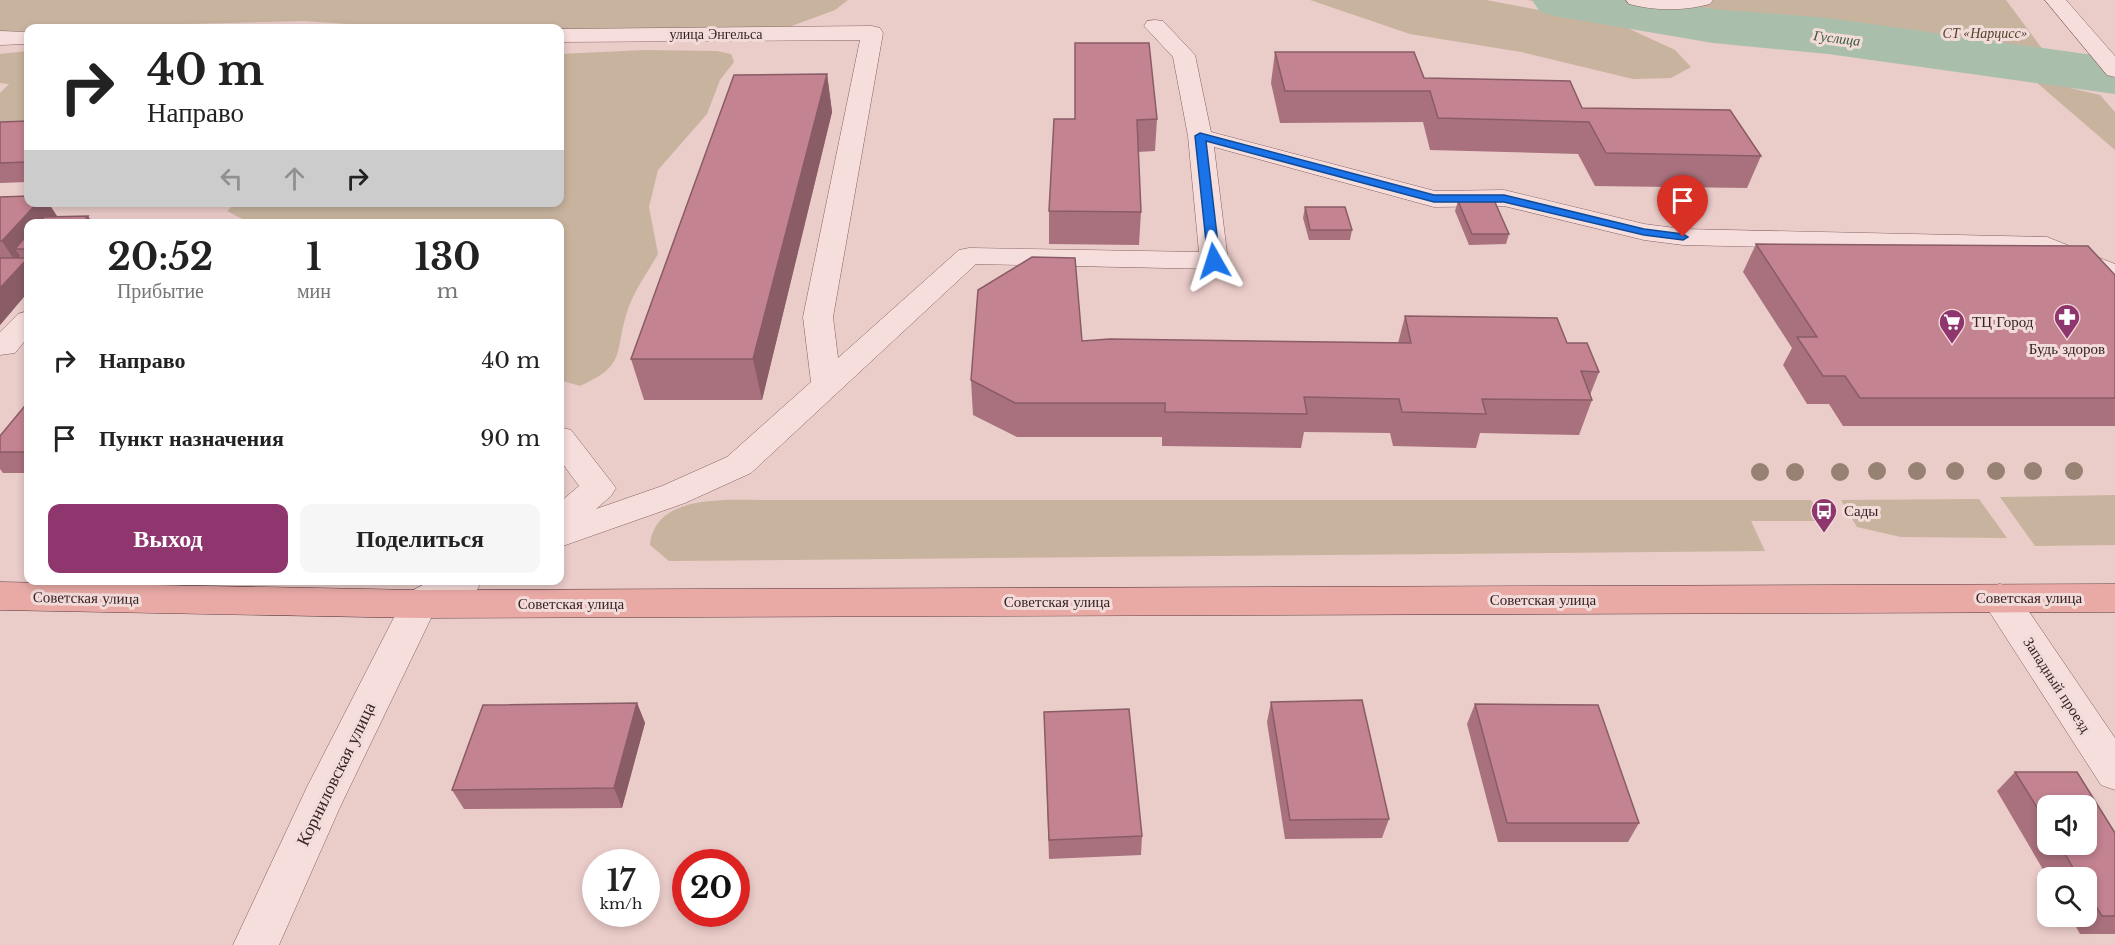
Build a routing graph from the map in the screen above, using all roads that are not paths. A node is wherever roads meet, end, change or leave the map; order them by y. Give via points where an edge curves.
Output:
1 (1636, 0) edge
2 (1703, 0) edge
3 (2055, 0) edge
4 (1155, 26) dead end
5 (564, 35) edge
6 (0, 38) edge
7 (24, 38) edge
8 (2101, 44) edge
9 (2115, 70) edge
10 (1200, 136) junction
11 (2115, 274) edge
12 (24, 324) edge
13 (0, 346) edge
14 (828, 385) junction
15 (564, 443) edge
16 (564, 518) edge
17 (564, 533) edge
18 (455, 585) edge
19 (0, 596) edge
20 (2000, 598) junction
21 (2115, 598) edge
22 (419, 604) junction
23 (2115, 772) edge
24 (256, 945) edge

1 - 2 street
3 - 8 street
4 - 10 street via 1184,56
5 - 14 street, улица Энгельса via 872,33 818,317
6 - 7 street
8 - 9 street
10 - 11 street via 1434,199 1504,198 1644,232 1683,237 2048,246
10 - 14 street via 1214,261 969,256
12 - 13 street
14 - 17 street via 739,465 693,487
15 - 16 street via 599,488
18 - 22 street
19 - 22 main road, Советская улица
20 - 21 main road, Советская улица
20 - 22 main road, Советская улица
20 - 23 street, Западный проезд
22 - 24 street, Корниловская улица

